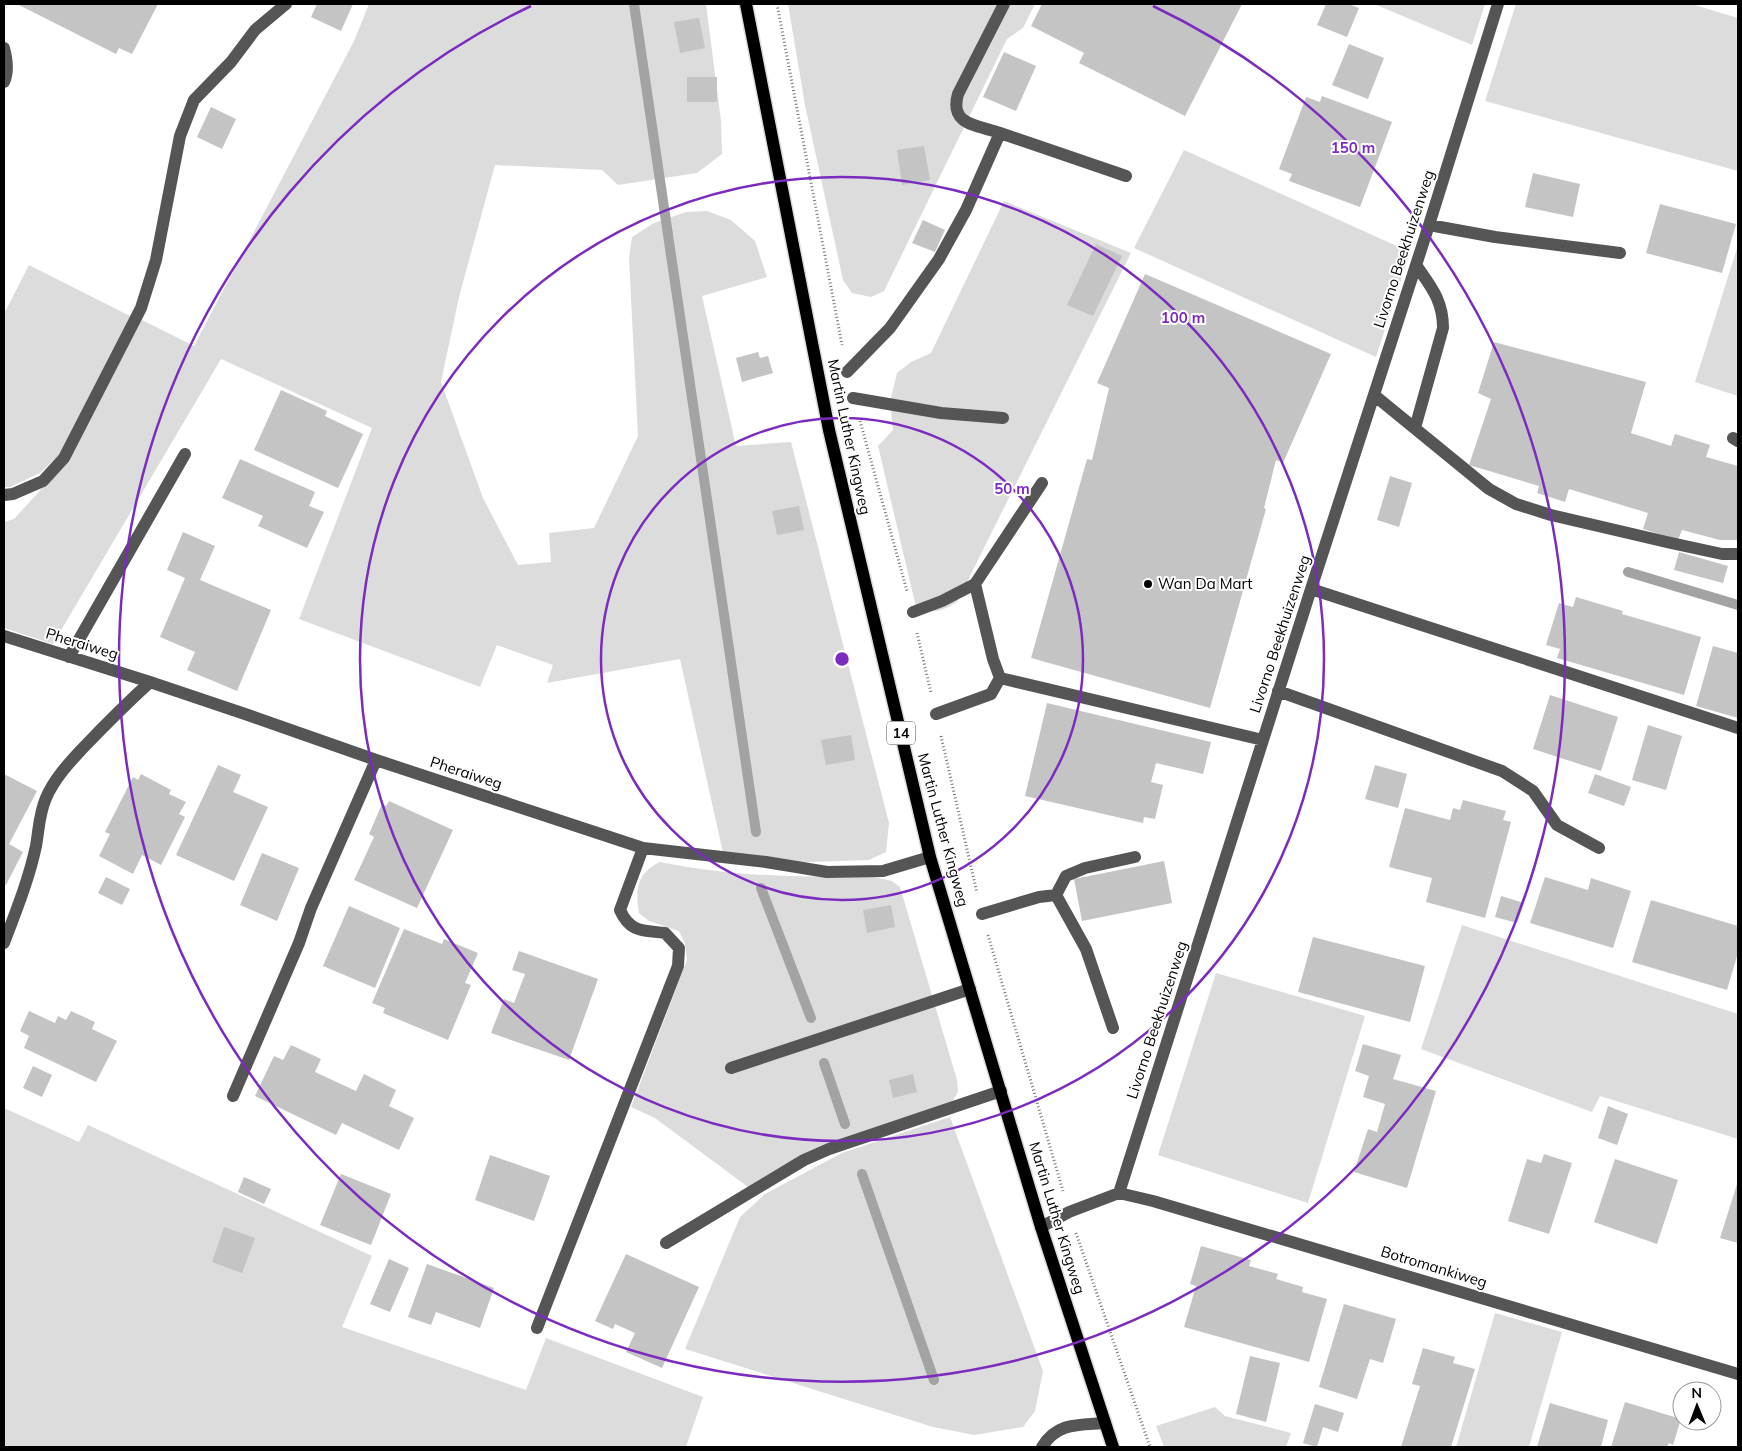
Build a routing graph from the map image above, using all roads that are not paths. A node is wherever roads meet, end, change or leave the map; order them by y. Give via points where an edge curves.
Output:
1 (286, 4) edge
2 (746, 4) edge
3 (1004, 4) edge
4 (1498, 4) edge
5 (4, 48) edge
6 (4, 82) edge
7 (1000, 134) junction
8 (1126, 176) dead end
9 (1429, 225) junction
10 (1620, 253) dead end
11 (1416, 265) junction
12 (847, 372) dead end
13 (1374, 395) junction
14 (853, 398) dead end
15 (1003, 418) dead end
16 (1415, 428) junction
17 (185, 454) dead end
18 (1042, 483) dead end
19 (4, 495) edge
20 (1738, 554) edge
21 (975, 584) junction
22 (1311, 590) junction
23 (912, 612) dead end
24 (4, 636) edge
25 (69, 657) junction
26 (1000, 678) junction
27 (150, 682) junction
28 (1278, 691) junction
29 (936, 714) dead end
30 (1738, 728) edge
31 (1262, 740) junction
32 (376, 760) junction
33 (643, 848) junction
34 (1599, 848) dead end
35 (1135, 856) dead end
36 (930, 857) junction
37 (1056, 895) junction
38 (982, 914) dead end
39 (4, 943) edge
40 (970, 988) junction
41 (1113, 1028) dead end
42 (731, 1068) dead end
43 (1001, 1092) junction
44 (233, 1096) dead end
45 (1119, 1193) junction
46 (1041, 1227) junction
47 (666, 1244) dead end
48 (537, 1328) dead end
49 (1738, 1374) edge
50 (1105, 1423) junction
51 (1042, 1447) edge
52 (1113, 1447) edge

1 - 19 street via 255,30 231,62 194,100 180,136 156,260 141,308 64,458 43,481
2 - 36 main road, Martin Luther Kingweg / 14 via 829,430
3 - 7 street via 958,94 956,104 956,112 961,119
4 - 9 street, Livorno Beekhuizenweg
5 - 6 street via 7,62
7 - 8 street
7 - 12 street via 940,259 890,328
9 - 10 street
9 - 11 street, Livorno Beekhuizenweg
11 - 13 street, Livorno Beekhuizenweg
11 - 16 street via 1438,296 1443,328
13 - 16 street
13 - 22 street, Livorno Beekhuizenweg
14 - 15 street via 941,414
16 - 20 street via 1490,489 1516,504 1671,543 1722,554
17 - 25 street
18 - 21 street
21 - 23 street
21 - 26 street
22 - 28 street, Livorno Beekhuizenweg
22 - 30 street
24 - 25 street, Pheraiweg
25 - 27 street, Pheraiweg
26 - 29 street via 991,694
26 - 31 street
27 - 32 street, Pheraiweg
27 - 39 street via 118,710 72,760 46,797 21,900
28 - 31 street, Livorno Beekhuizenweg
28 - 34 street via 1502,771 1533,792 1557,825
31 - 45 street, Livorno Beekhuizenweg
32 - 33 street, Pheraiweg
32 - 44 street
33 - 36 street, Pheraiweg via 827,872 883,870
33 - 48 street via 620,910 635,929 665,933 678,948 678,966
35 - 37 street via 1066,876
36 - 40 main road, Martin Luther Kingweg / 14
37 - 38 street
37 - 41 street via 1086,949
40 - 42 street
40 - 43 main road, Martin Luther Kingweg / 14
43 - 46 main road, Martin Luther Kingweg / 14
43 - 47 street via 804,1160
45 - 46 street via 1069,1212
45 - 49 street, Botromankiweg
46 - 50 main road, Martin Luther Kingweg / 14
50 - 51 street via 1064,1426
50 - 52 main road, Martin Luther Kingweg / 14

